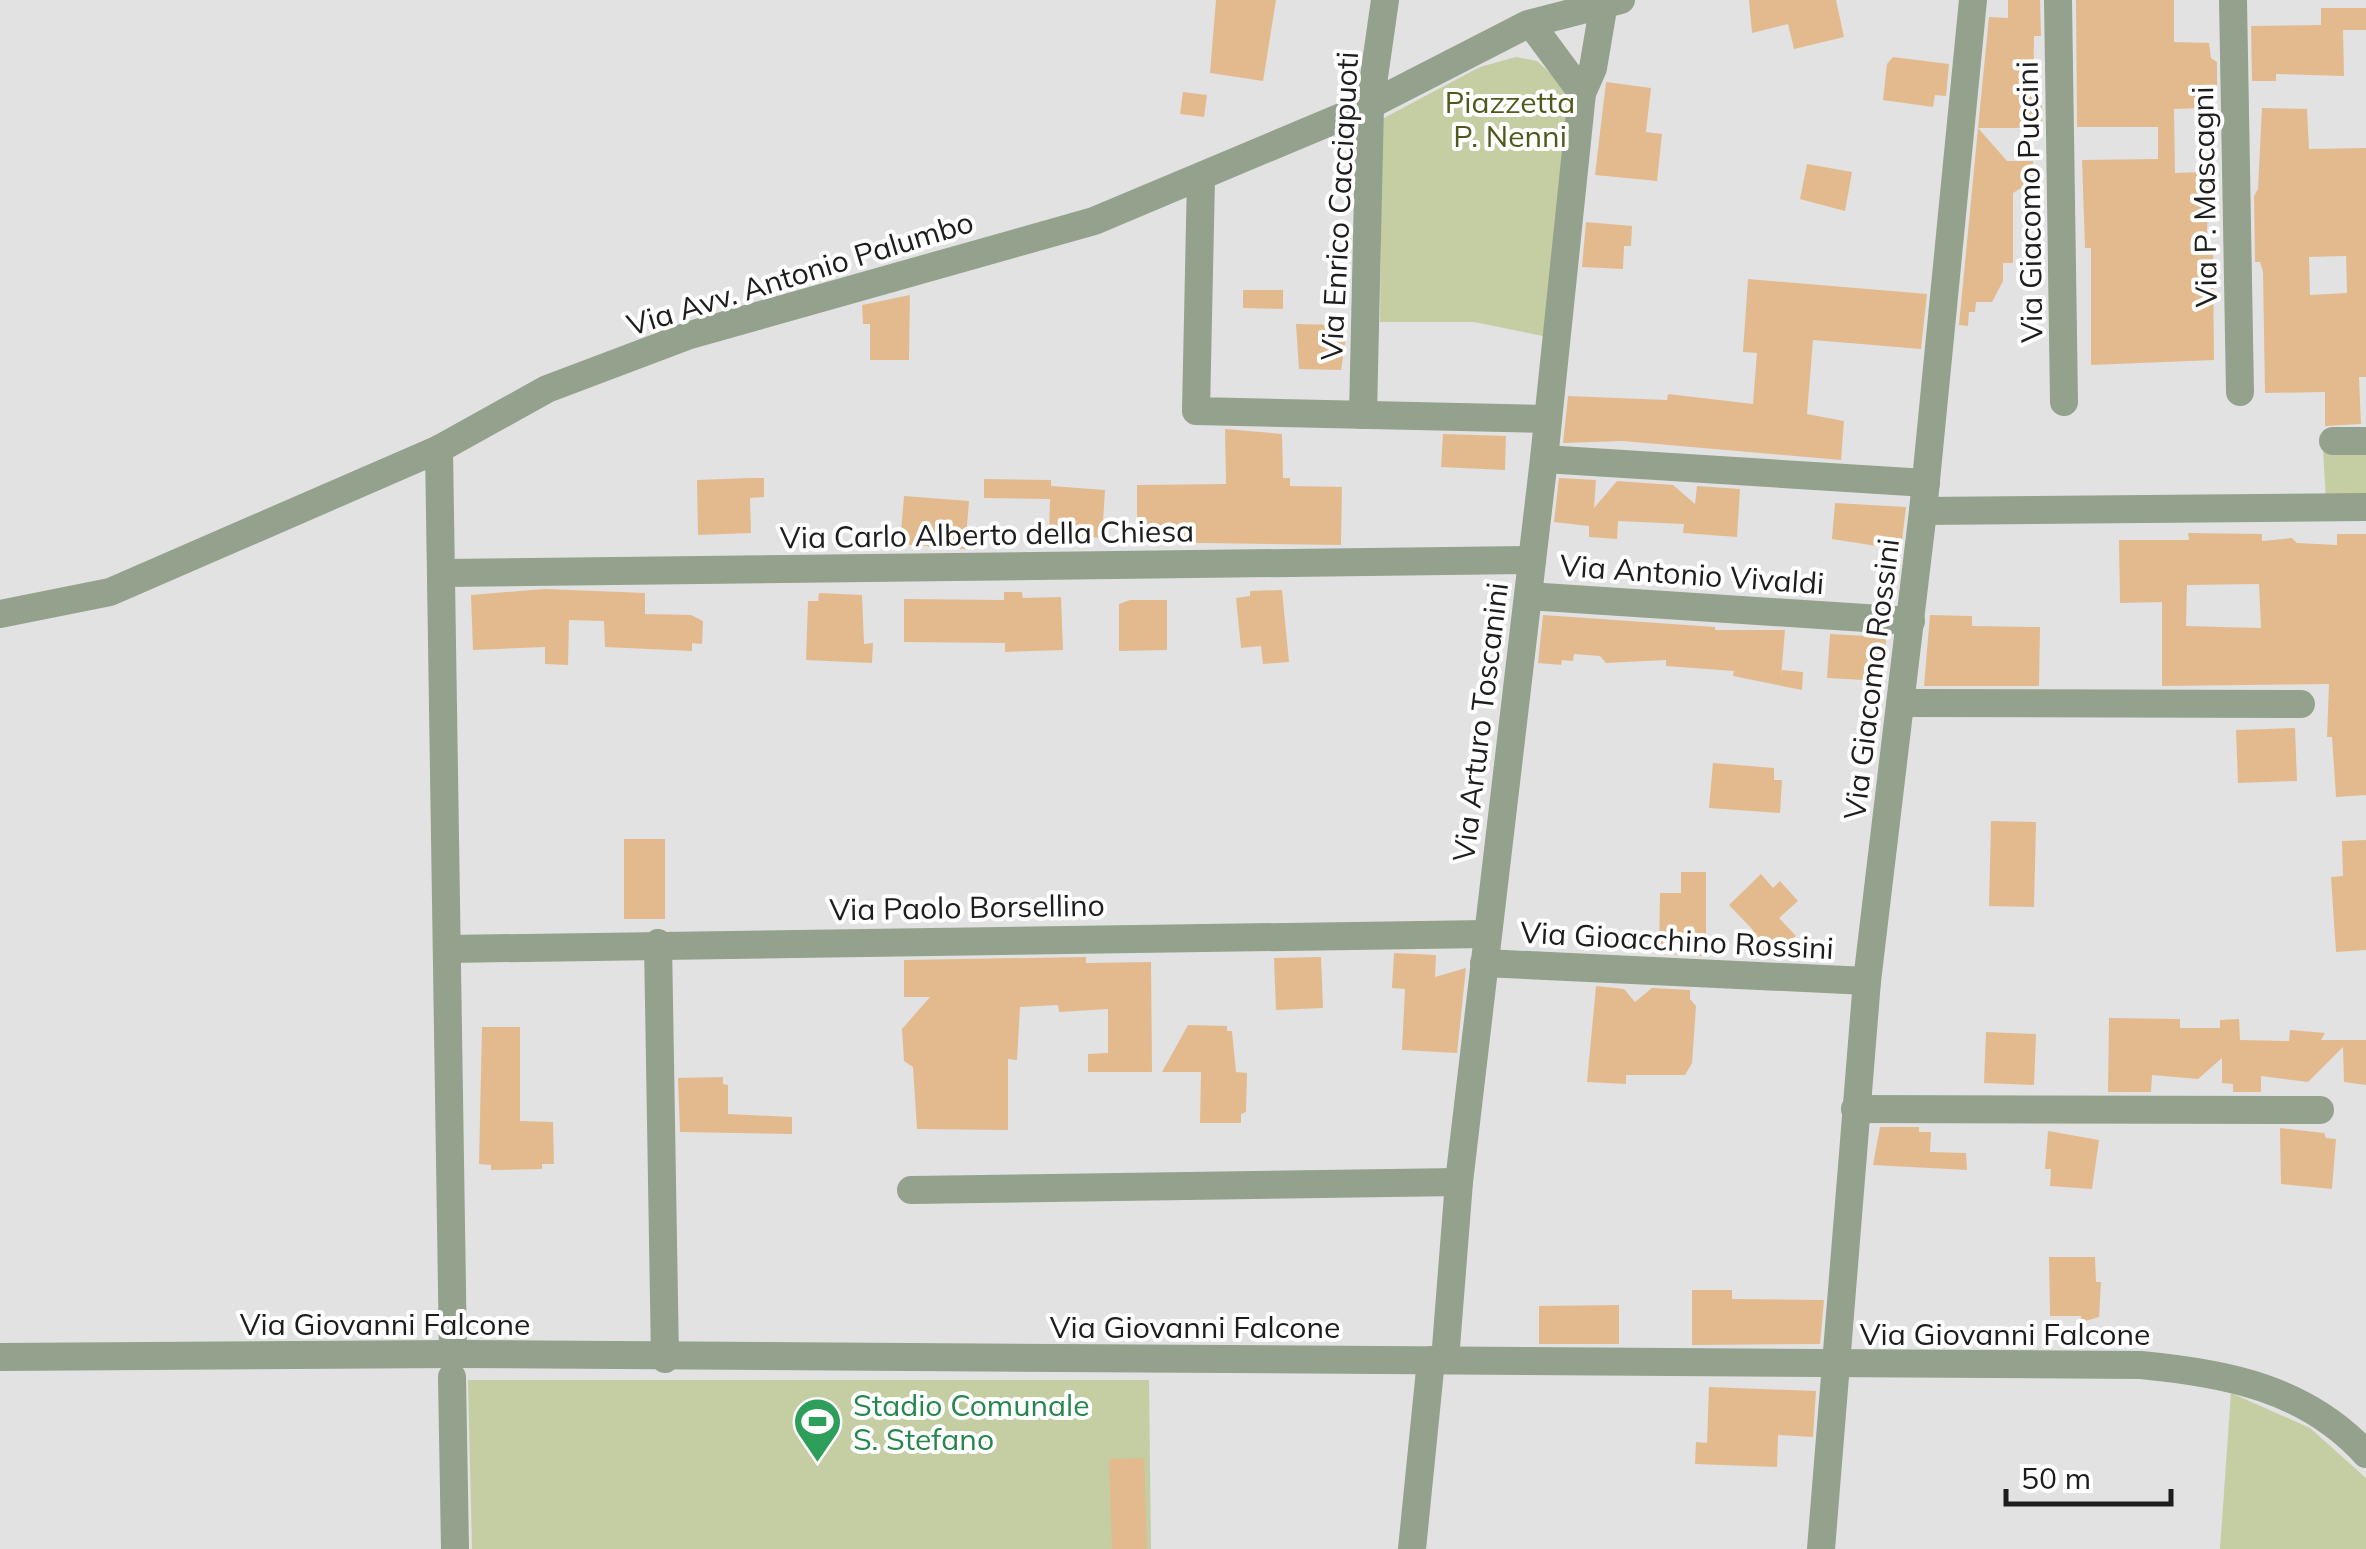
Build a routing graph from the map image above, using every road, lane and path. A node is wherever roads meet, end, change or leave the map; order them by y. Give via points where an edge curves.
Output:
1 (1385, 0) edge
2 (1973, 0) edge
3 (2058, 0) edge
4 (2233, 0) edge
5 (1613, 2) edge
6 (1531, 24) junction
7 (1582, 93) junction
8 (1370, 105) junction
9 (1201, 178) junction
10 (2240, 392) dead end
11 (2064, 402) dead end
12 (1363, 414) junction
13 (1548, 419) junction
14 (2333, 441) dead end
15 (2366, 441) edge
16 (438, 449) junction
17 (1544, 459) junction
18 (1926, 483) junction
19 (2366, 507) edge
20 (1923, 512) junction
21 (1532, 560) junction
22 (444, 573) junction
23 (1528, 596) junction
24 (0, 614) edge
25 (1911, 622) junction
26 (1902, 703) junction
27 (2300, 704) dead end
28 (1487, 934) junction
29 (658, 943) junction
30 (448, 949) junction
31 (1484, 963) junction
32 (1868, 982) junction
33 (1855, 1109) junction
34 (2320, 1110) dead end
35 (1459, 1182) junction
36 (911, 1190) dead end
37 (0, 1357) edge
38 (665, 1358) junction
39 (1438, 1360) junction
40 (452, 1366) junction
41 (1833, 1366) junction
42 (2366, 1454) edge
43 (455, 1549) edge
44 (1412, 1549) edge
45 (1821, 1549) edge

1 - 8 street, Via Enrico Cacciapuoti
2 - 18 street, Via Giacomo Rossini
3 - 11 street, Via Giacomo Puccini
4 - 10 street, Via P. Mascagni
5 - 6 street, Via Avv. Antonio Palumbo
5 - 7 street, Via Arturo Toscanini
6 - 7 street
6 - 8 street, Via Avv. Antonio Palumbo
7 - 13 street, Via Arturo Toscanini
8 - 9 street, Via Avv. Antonio Palumbo
8 - 12 street, Via Enrico Cacciapuoti
9 - 12 street via 1196,411
9 - 16 street, Via Avv. Antonio Palumbo via 1094,221 690,335 547,389
12 - 13 street
13 - 17 street, Via Arturo Toscanini
14 - 15 street
16 - 22 street
16 - 24 street, Via Avv. Antonio Palumbo via 110,592
17 - 18 street
17 - 21 street, Via Arturo Toscanini
18 - 20 street, Via Giacomo Rossini
19 - 20 street
20 - 25 street, Via Giacomo Rossini
21 - 22 street, Via Carlo Alberto della Chiesa
21 - 23 street, Via Arturo Toscanini
22 - 30 street
23 - 25 street, Via Antonio Vivaldi
23 - 28 street, Via Arturo Toscanini
25 - 26 street, Via Giacomo Rossini
26 - 27 street
26 - 32 street, Via Giacomo Rossini
28 - 29 street, Via Paolo Borsellino
28 - 31 street, Via Arturo Toscanini
29 - 30 street, Via Paolo Borsellino
29 - 38 street
30 - 40 street
31 - 32 street, Via Gioacchino Rossini
31 - 35 street, Via Arturo Toscanini
32 - 33 street, Via Giacomo Rossini
33 - 34 street
33 - 41 street, Via Giacomo Rossini
35 - 36 street
35 - 39 street, Via Arturo Toscanini
37 - 40 street, Via Giovanni Falcone
38 - 39 street, Via Giovanni Falcone
38 - 40 street, Via Giovanni Falcone
39 - 41 street, Via Giovanni Falcone
39 - 44 street, Via Arturo Toscanini
40 - 43 street
41 - 42 street, Via Giovanni Falcone via 2141,1365 2203,1371 2276,1391 2350,1436
41 - 45 street, Via Giacomo Rossini

